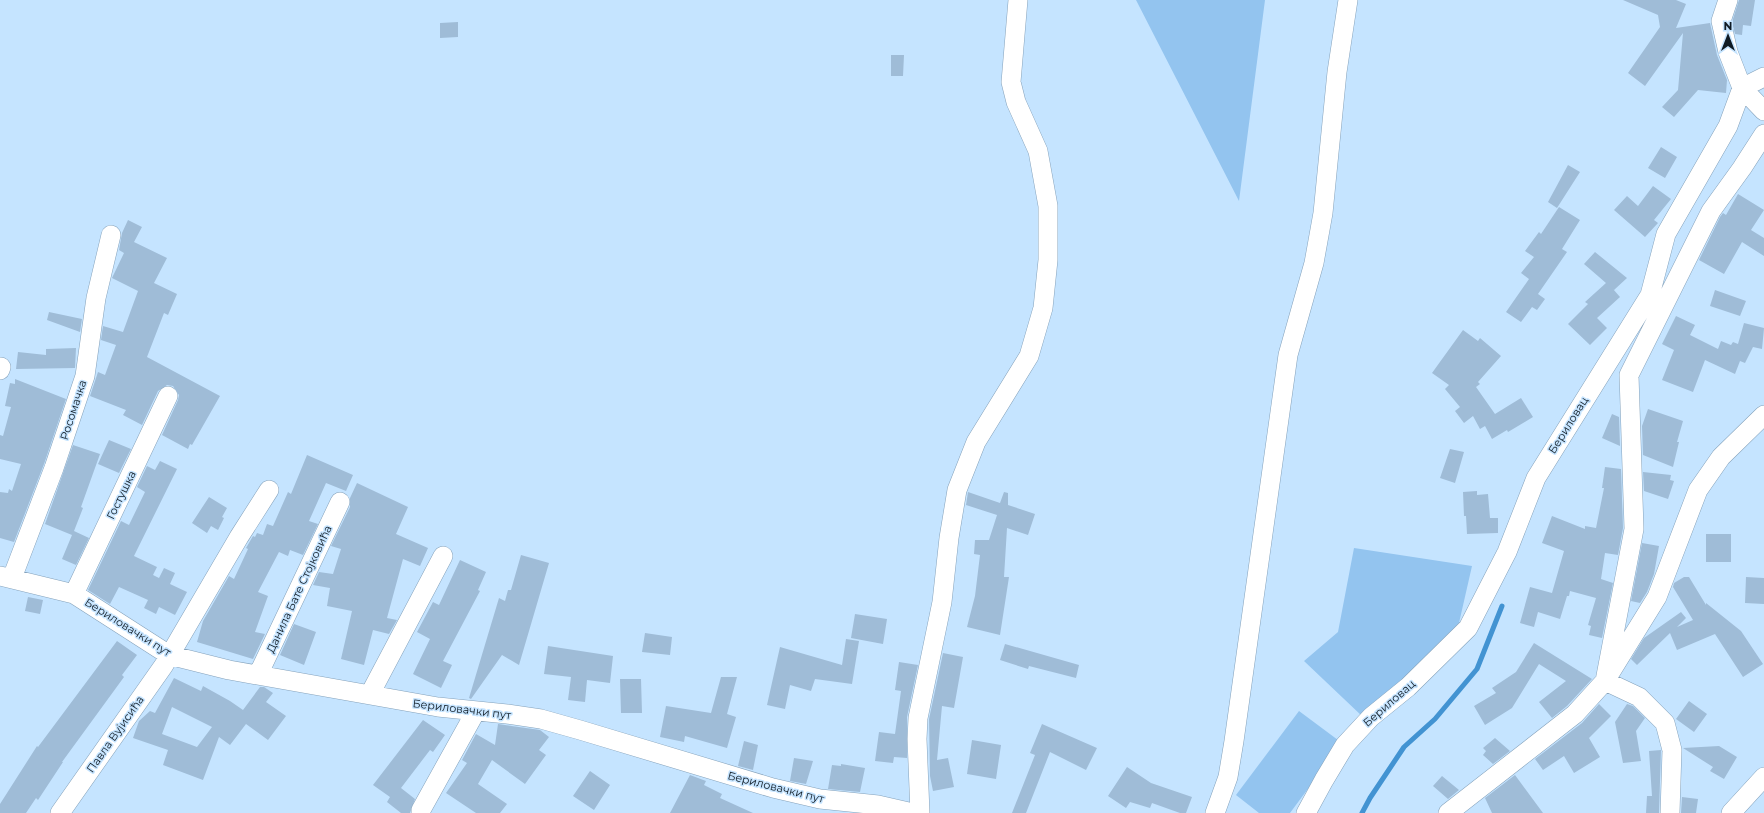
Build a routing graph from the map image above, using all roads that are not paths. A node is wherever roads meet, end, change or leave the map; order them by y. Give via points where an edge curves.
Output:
1 (1018, 0) edge
2 (1348, 0) edge
3 (1728, 0) edge
4 (1764, 77) edge
5 (1742, 88) junction
6 (1764, 111) edge
7 (1764, 134) edge
8 (110, 235) dead end
9 (168, 396) dead end
10 (1764, 415) edge
11 (269, 490) dead end
12 (340, 502) dead end
13 (443, 556) dead end
14 (6, 577) edge
15 (74, 594) junction
16 (169, 655) junction
17 (258, 675) junction
18 (1604, 681) junction
19 (370, 694) junction
20 (476, 711) junction
21 (1764, 777) edge
22 (60, 813) edge
23 (422, 813) edge
24 (913, 813) edge
25 (920, 813) edge
26 (1215, 813) edge
27 (1306, 813) edge
28 (1448, 813) edge
29 (1670, 813) edge
30 (1732, 813) edge

1 - 25 street via 1011,82 1016,102 1038,150 1048,206 1048,260 1043,308 1029,356 976,442 957,490 942,602 918,718
2 - 26 street via 1337,72 1323,213 1314,263 1288,355 1234,741 1228,777
3 - 5 street via 1721,20 1728,52
4 - 5 street
5 - 6 street
5 - 27 street, Бериловац via 1728,126 1666,234 1650,295 1536,478 1507,552 1468,628 1408,687 1371,717 1345,745
7 - 18 street via 1711,211 1629,375 1634,529
8 - 14 street, Росомачка via 96,298 84,376 54,468
9 - 15 street, Гостушка
10 - 18 street via 1721,457 1698,490 1657,597
11 - 16 street, Павла Вујисића
12 - 17 street, Данила Бате Стојковића
13 - 19 street
14 - 15 street, Бериловачки пут
15 - 16 street, Бериловачки пут
16 - 17 street, Бериловачки пут
16 - 22 street, Павла Вујисића
17 - 19 street, Бериловачки пут
18 - 28 street via 1575,714
18 - 29 street via 1639,697 1665,723 1672,750
19 - 20 street, Бериловачки пут via 438,707
20 - 23 street via 421,810
20 - 24 street, Бериловачки пут via 541,719 772,788 820,799 878,805
21 - 30 street

